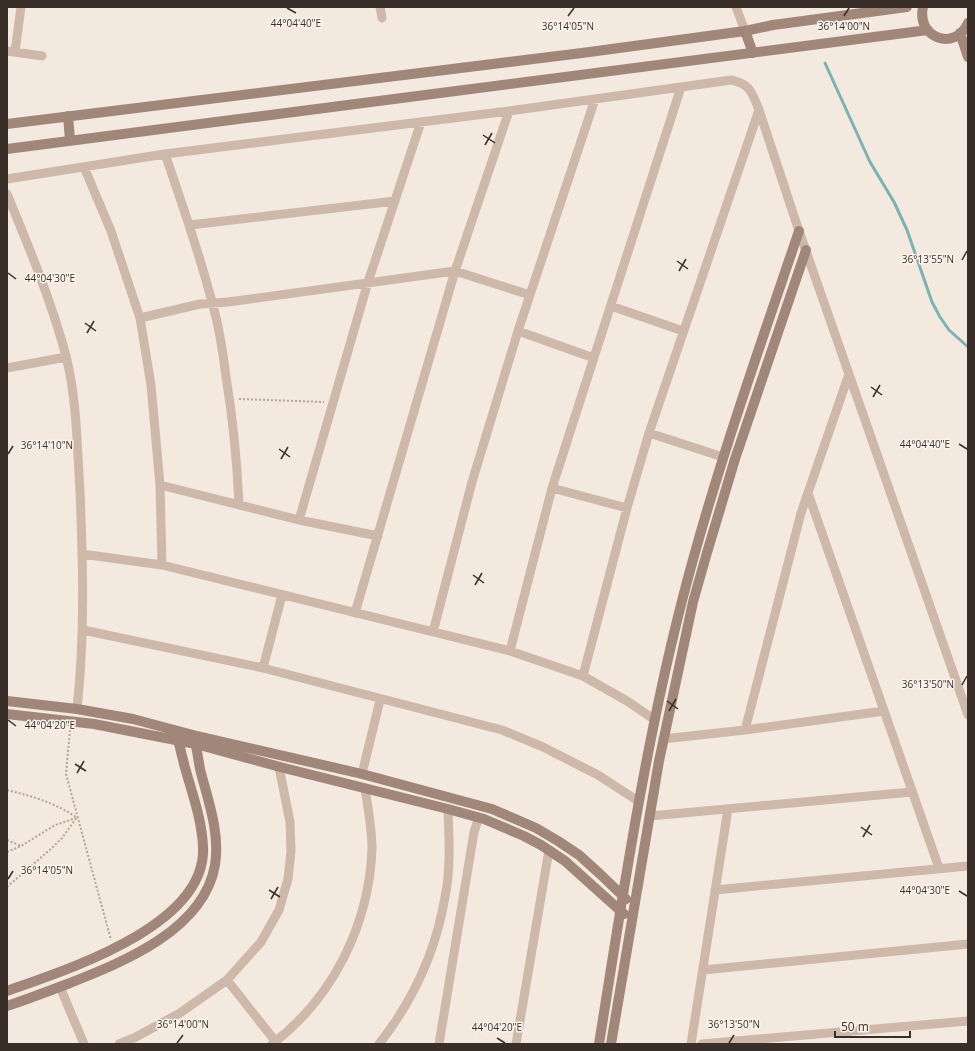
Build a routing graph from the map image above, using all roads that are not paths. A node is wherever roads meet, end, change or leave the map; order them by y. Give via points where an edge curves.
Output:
1 (21, 7) edge
2 (380, 7) edge
3 (736, 7) edge
4 (906, 7) edge
5 (923, 7) edge
6 (382, 18) dead end
7 (968, 23) edge
8 (928, 30) junction
9 (745, 31) junction
10 (960, 33) junction
11 (11, 52) edge
12 (752, 53) junction
13 (42, 56) dead end
14 (968, 57) edge
15 (681, 87) junction
16 (595, 99) junction
17 (759, 110) junction
18 (509, 111) junction
19 (68, 116) junction
20 (421, 122) junction
21 (7, 124) edge
22 (70, 140) junction
23 (7, 149) edge
24 (165, 154) junction
25 (84, 167) junction
26 (7, 179) edge
27 (7, 194) edge
28 (395, 201) junction
29 (190, 226) junction
30 (799, 231) junction
31 (806, 250) junction
32 (455, 271) junction
33 (368, 282) junction
34 (530, 294) junction
35 (213, 303) junction
36 (610, 306) junction
37 (140, 318) junction
38 (518, 331) junction
39 (683, 331) junction
40 (66, 357) junction
41 (594, 358) junction
42 (7, 368) edge
43 (849, 374) junction
44 (650, 433) junction
45 (723, 457) junction
46 (160, 485) junction
47 (552, 488) junction
48 (808, 493) junction
49 (239, 504) junction
50 (627, 508) junction
51 (299, 520) junction
52 (378, 536) junction
53 (82, 554) junction
54 (162, 565) junction
55 (690, 568) junction
56 (702, 571) junction
57 (282, 595) junction
58 (355, 613) junction
59 (83, 630) junction
60 (433, 632) junction
61 (510, 651) junction
62 (263, 668) junction
63 (583, 676) junction
64 (380, 700) junction
65 (7, 701) edge
66 (77, 709) junction
67 (884, 711) junction
68 (7, 714) edge
69 (968, 715) edge
70 (655, 720) junction
71 (745, 730) junction
72 (178, 736) junction
73 (663, 739) junction
74 (194, 740) junction
75 (279, 767) junction
76 (362, 774) junction
77 (365, 788) junction
78 (912, 792) junction
79 (638, 801) junction
80 (448, 809) junction
81 (728, 809) junction
82 (650, 816) junction
83 (479, 817) junction
84 (549, 850) junction
85 (968, 866) edge
86 (939, 868) junction
87 (715, 890) junction
88 (623, 896) junction
89 (634, 906) junction
90 (620, 911) junction
91 (631, 921) junction
92 (967, 947) edge
93 (703, 970) junction
94 (227, 980) junction
95 (60, 987) junction
96 (7, 991) edge
97 (7, 1006) edge
98 (968, 1021) edge
99 (274, 1043) edge
100 (84, 1044) edge
101 (119, 1044) edge
102 (379, 1044) edge
103 (439, 1044) edge
104 (516, 1044) edge
105 (599, 1044) edge
106 (610, 1044) edge
107 (691, 1044) edge
108 (702, 1044) edge

1 - 11 street
2 - 6 street
3 - 9 street
4 - 9 street
5 - 8 street via 922,21
7 - 10 street
8 - 10 street via 941,38 952,38
8 - 12 street
9 - 12 street
9 - 19 street
10 - 14 street
11 - 13 street
12 - 22 street
15 - 16 street
15 - 17 street via 731,80 740,82 752,92
15 - 36 street
16 - 18 street
16 - 34 street
17 - 30 street
17 - 39 street
18 - 20 street
18 - 32 street
19 - 21 street
19 - 22 street
20 - 24 street
20 - 28 street
22 - 23 street
24 - 25 street
24 - 29 street
25 - 26 street
25 - 37 street via 111,231
27 - 40 street via 48,296
28 - 29 street
28 - 33 street
29 - 35 street
30 - 31 street
30 - 45 street
31 - 43 street
31 - 56 street via 734,460
32 - 33 street
32 - 34 street
32 - 52 street
33 - 35 street
33 - 51 street
34 - 38 street
35 - 37 street
35 - 49 street via 230,398
36 - 39 street
36 - 41 street
37 - 46 street via 151,386
38 - 41 street
38 - 60 street via 472,482
39 - 44 street
40 - 42 street
40 - 53 street via 77,444
41 - 47 street
43 - 48 street
43 - 69 street
44 - 45 street
44 - 50 street
45 - 55 street
46 - 49 street
46 - 54 street
47 - 50 street
47 - 61 street
48 - 67 street
48 - 71 street
49 - 51 street
50 - 63 street
51 - 52 street
52 - 58 street
53 - 54 street
53 - 59 street
54 - 57 street
55 - 56 street
55 - 70 street
56 - 73 street
57 - 58 street
57 - 62 street
58 - 60 street
59 - 62 street
59 - 66 street
60 - 61 street
61 - 63 street
62 - 64 street
63 - 70 street
64 - 76 street
64 - 79 street via 502,730 543,747 598,775
65 - 66 street
66 - 72 street via 133,720
67 - 71 street
67 - 78 street
68 - 72 street
70 - 79 street
71 - 73 street
72 - 74 street
72 - 96 street via 203,847 202,864 193,885 168,914 150,928 113,949
73 - 82 street
74 - 75 street
74 - 76 street
74 - 95 street via 216,837 215,866 207,890 181,924 156,942 115,965
75 - 77 street
75 - 94 street via 290,822 291,851 288,879 279,910 262,942
76 - 88 street via 492,809 515,818 536,828 578,855
77 - 80 street
77 - 99 street via 372,848 371,863 363,911 353,940 331,980 307,1012
78 - 81 street
78 - 86 street
79 - 88 street
80 - 83 street
80 - 102 street via 449,856 445,897 436,932 420,978 394,1024
81 - 82 street
81 - 87 street
82 - 89 street
83 - 84 street via 512,830
83 - 103 street via 474,832
84 - 90 street via 571,866
84 - 104 street
85 - 86 street
86 - 87 street
87 - 93 street
88 - 89 street
88 - 90 street
89 - 91 street
90 - 91 street
90 - 105 street
91 - 106 street
92 - 93 street
93 - 107 street
94 - 99 street
94 - 101 street via 180,1013
95 - 97 street
95 - 100 street
98 - 108 street

